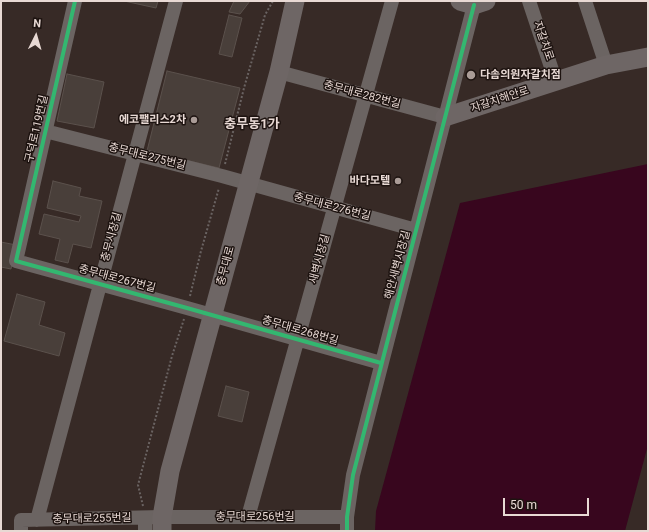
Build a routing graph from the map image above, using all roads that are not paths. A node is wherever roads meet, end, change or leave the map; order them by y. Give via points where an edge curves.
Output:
1 (75, 1) edge
2 (176, 1) edge
3 (392, 1) edge
4 (529, 1) edge
5 (585, 1) edge
6 (473, 2) edge
7 (294, 5) edge
8 (648, 57) edge
9 (606, 65) junction
10 (279, 72) junction
11 (556, 82) junction
12 (365, 96) junction
13 (445, 117) junction
14 (46, 131) junction
15 (135, 154) junction
16 (249, 184) junction
17 (334, 207) junction
18 (416, 230) junction
19 (16, 261) joint
20 (100, 284) junction
21 (213, 316) junction
22 (298, 339) junction
23 (382, 363) junction
24 (248, 517) junction
25 (37, 520) junction
26 (154, 524) edge
27 (347, 524) edge
28 (21, 526) edge

1 - 14 street, 구덕로119번길
2 - 15 street, 충무시장길
3 - 12 street, 새벽시장길
4 - 11 street, 자갈치로
5 - 9 street
6 - 13 street, 해안새벽시장길
7 - 10 main road, 충무대로
8 - 9 main road, 자갈치해안로
9 - 11 main road, 자갈치해안로
10 - 12 street, 충무대로282번길
10 - 16 main road, 충무대로
11 - 13 main road, 자갈치해안로
12 - 13 street, 충무대로282번길
12 - 17 street, 새벽시장길
13 - 18 street, 해안새벽시장길
14 - 15 street, 충무대로275번길
14 - 19 street, 구덕로119번길
15 - 16 street, 충무대로275번길
15 - 20 street, 충무시장길
16 - 17 street, 충무대로276번길
16 - 21 main road, 충무대로
17 - 18 street, 충무대로276번길
17 - 22 street, 새벽시장길
18 - 23 street, 해안새벽시장길
19 - 20 street, 충무대로267번길
20 - 21 street, 충무대로267번길
20 - 25 street, 충무시장길
21 - 22 street, 충무대로268번길
21 - 26 main road, 충무대로
22 - 23 street, 충무대로268번길
22 - 24 street, 새벽시장길
23 - 27 street, 해안새벽시장길 via 352,475
24 - 26 street, 충무대로256번길
24 - 27 street, 충무대로256번길
25 - 26 street, 충무대로255번길
25 - 28 street, 충무대로255번길

